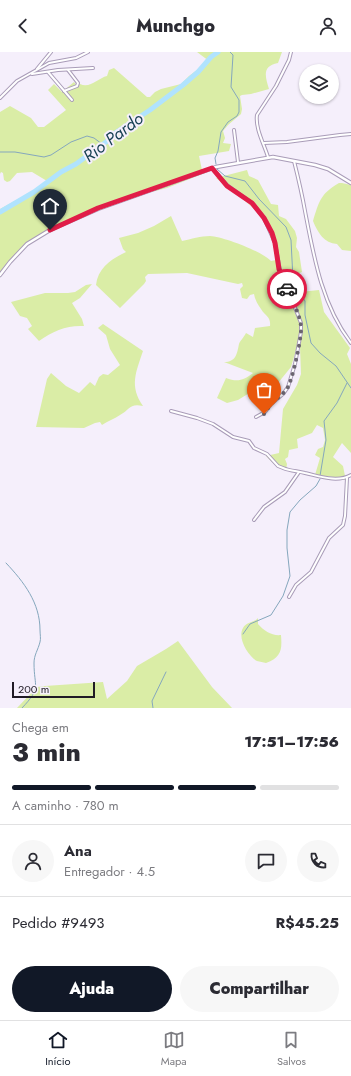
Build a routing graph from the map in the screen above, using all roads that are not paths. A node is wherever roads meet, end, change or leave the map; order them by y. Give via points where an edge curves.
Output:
1 (51, 52) edge
2 (88, 52) edge
3 (291, 52) edge
4 (93, 68) dead end
5 (36, 70) junction
6 (68, 70) junction
7 (48, 72) junction
8 (30, 74) junction
9 (64, 91) junction
10 (0, 98) edge
11 (72, 100) dead end
12 (234, 130) dead end
13 (351, 134) edge
14 (264, 143) junction
15 (268, 157) junction
16 (294, 160) junction
17 (238, 162) junction
18 (212, 168) junction
19 (351, 183) edge
20 (0, 275) edge
21 (351, 343) edge
22 (171, 411) dead end
23 (256, 417) dead end
24 (299, 472) junction
25 (351, 475) edge
26 (346, 478) junction
27 (254, 520) dead end
28 (289, 597) dead end

1 - 5 street
2 - 5 street via 76,58 55,61
3 - 14 street via 276,86 257,115
4 - 6 street
5 - 8 street
6 - 7 street
6 - 9 street via 78,83 77,86
7 - 8 street
7 - 9 street
8 - 10 street via 17,80
9 - 11 street
12 - 17 street
13 - 14 street
14 - 15 street
15 - 16 street
15 - 17 street
16 - 19 street via 328,169
16 - 21 street via 327,303
17 - 18 street
18 - 20 street via 98,208 50,230 27,244
18 - 23 street via 227,186 252,203 264,218 275,243 281,276 301,323 295,364 288,387 265,412
22 - 24 street via 208,422 233,437 249,442 254,448 267,454 278,466
24 - 26 street
24 - 27 street via 285,492 264,507
25 - 26 street
26 - 28 street via 343,525 329,538 311,572 296,585

